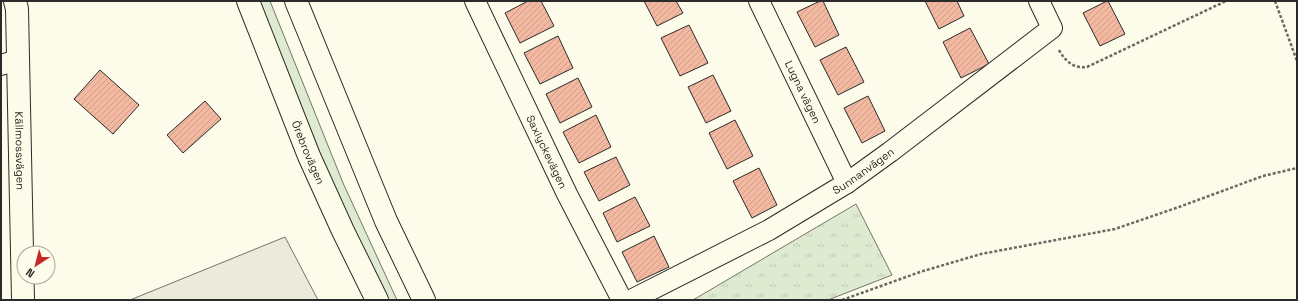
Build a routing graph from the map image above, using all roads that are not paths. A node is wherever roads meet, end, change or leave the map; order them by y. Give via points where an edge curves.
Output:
1 (15, 1) edge
2 (248, 1) edge
3 (296, 1) edge
4 (475, 1) edge
5 (759, 1) edge
6 (1039, 1) edge
7 (10, 62) edge
8 (847, 183) junction
9 (23, 300) edge
10 (376, 300) edge
11 (424, 300) edge
12 (622, 300) edge
13 (631, 300) edge

1 - 7 main road, Källmossvägen via 17,9
2 - 10 main road, Örebrovägen via 309,156
3 - 11 main road via 386,221
4 - 12 street, Saxlyckevägen via 567,194
5 - 8 street, Lugna vägen
6 - 8 street, Sunnanvägen via 1052,28
7 - 9 main road, Källmossvägen
8 - 13 street, Sunnanvägen via 769,230

